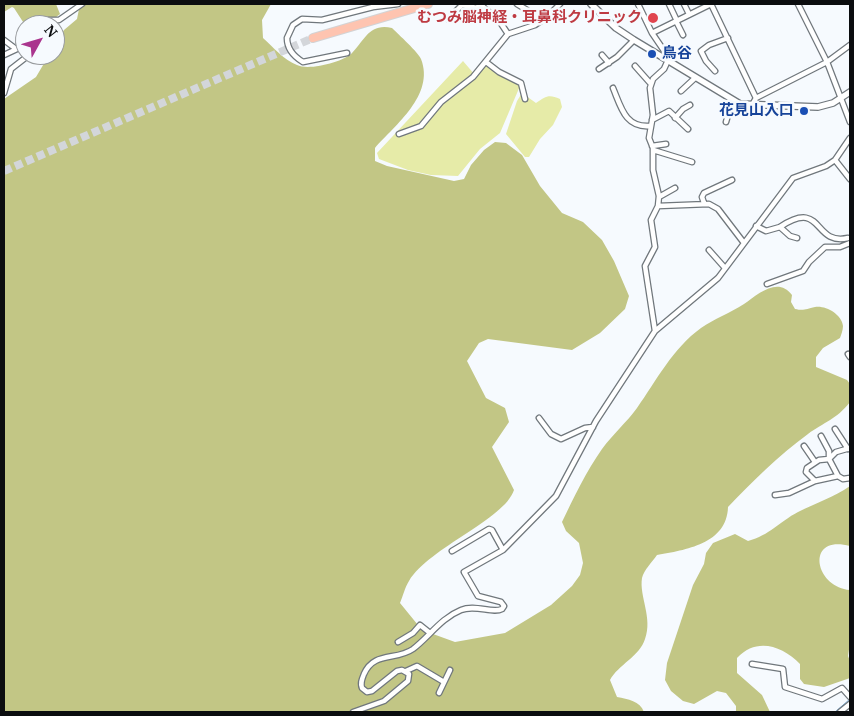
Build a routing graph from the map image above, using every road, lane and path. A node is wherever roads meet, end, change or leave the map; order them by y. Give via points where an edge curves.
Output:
1 (82, 4) edge
2 (398, 4) edge
3 (428, 4) edge
4 (483, 4) edge
5 (517, 4) edge
6 (560, 4) edge
7 (591, 4) edge
8 (638, 4) edge
9 (669, 4) edge
10 (684, 4) edge
11 (711, 4) edge
12 (798, 4) edge
13 (477, 8) junction
14 (689, 14) junction
15 (65, 16) edge
16 (468, 18) dead end
17 (448, 19) dead end
18 (676, 21) junction
19 (535, 25) junction
20 (652, 33) junction
21 (508, 34) junction
22 (683, 35) dead end
23 (314, 38) tunnel mouth
24 (728, 38) junction
25 (4, 40) edge
26 (634, 40) junction
27 (850, 45) edge
28 (15, 48) edge
29 (347, 52) dead end
30 (602, 55) dead end
31 (668, 61) junction
32 (486, 62) junction
33 (827, 62) junction
34 (609, 63) junction
35 (16, 65) edge
36 (635, 66) dead end
37 (599, 69) dead end
38 (715, 71) dead end
39 (695, 78) junction
40 (651, 84) junction
41 (613, 88) dead end
42 (681, 91) dead end
43 (850, 92) edge
44 (4, 93) edge
45 (756, 98) junction
46 (840, 98) junction
47 (525, 99) dead end
48 (732, 101) junction
49 (752, 105) junction
50 (690, 106) dead end
51 (676, 118) junction
52 (652, 120) junction
53 (726, 122) dead end
54 (850, 122) edge
55 (650, 126) junction
56 (688, 129) dead end
57 (399, 134) dead end
58 (850, 138) edge
59 (666, 144) dead end
60 (652, 148) junction
61 (835, 160) junction
62 (692, 162) dead end
63 (850, 178) edge
64 (732, 180) dead end
65 (675, 188) dead end
66 (659, 197) junction
67 (704, 204) junction
68 (658, 206) junction
69 (756, 226) junction
70 (780, 227) junction
71 (797, 238) dead end
72 (850, 240) edge
73 (744, 243) junction
74 (709, 250) dead end
75 (725, 268) junction
76 (767, 284) dead end
77 (655, 331) junction
78 (539, 418) dead end
79 (593, 428) junction
80 (835, 429) dead end
81 (821, 436) dead end
82 (804, 446) dead end
83 (850, 449) edge
84 (829, 460) junction
85 (815, 462) junction
86 (838, 476) junction
87 (850, 478) edge
88 (815, 481) junction
89 (775, 496) dead end
90 (502, 550) junction
91 (452, 551) dead end
92 (430, 633) junction
93 (398, 642) dead end
94 (752, 664) dead end
95 (450, 670) dead end
96 (406, 671) junction
97 (444, 682) junction
98 (439, 693) dead end
99 (850, 697) edge
100 (850, 704) edge
101 (353, 712) edge
102 (840, 712) edge

1 - 15 street
2 - 29 street via 322,20 302,19 293,25 287,38 290,51 303,62
3 - 23 highway
4 - 13 street
4 - 21 street
5 - 19 street via 526,10
6 - 19 street
7 - 26 street
8 - 20 street
9 - 18 street
10 - 14 street
11 - 14 street
11 - 24 street
12 - 33 street
13 - 16 street
13 - 17 street via 462,5
14 - 18 street
18 - 20 street
18 - 22 street
19 - 21 street
20 - 31 street
21 - 32 street
24 - 38 street via 701,51
24 - 45 street
25 - 28 street
26 - 31 street
26 - 34 street
27 - 33 street
30 - 34 street
31 - 39 street
31 - 40 street
32 - 47 street via 521,83
32 - 57 street via 473,77 441,102 420,126
33 - 45 street
33 - 46 street
34 - 37 street
35 - 44 street via 11,69
36 - 40 street
39 - 42 street
39 - 48 street
40 - 52 street
41 - 55 street via 632,124
43 - 46 street
45 - 49 street
46 - 49 street via 818,107
46 - 54 street
48 - 49 street
48 - 53 street
50 - 51 street
51 - 52 street via 668,110
51 - 56 street
52 - 55 street
55 - 60 street
58 - 61 street
59 - 60 street
60 - 62 street
60 - 66 street
61 - 63 street
61 - 69 street via 793,178
64 - 67 street via 704,193
65 - 66 street
66 - 68 street
67 - 68 street
67 - 73 street via 718,209
68 - 77 street via 651,220 655,247 645,266
69 - 70 street via 766,231
69 - 73 street
70 - 71 street
70 - 72 street via 800,216 814,221 829,237 838,241
72 - 76 street via 840,247 825,246 803,271
73 - 75 street
74 - 75 street
75 - 77 street via 711,285
77 - 79 street
78 - 79 street via 551,434 561,439 584,428
79 - 90 street via 556,496
80 - 83 street
81 - 84 street via 829,451
82 - 85 street
83 - 84 street via 836,452
84 - 85 street
84 - 86 street
85 - 88 street via 806,472
86 - 87 street
86 - 88 street
88 - 89 street
90 - 91 street via 489,529
90 - 92 street via 464,572 478,596 501,602 502,609 494,611 478,607 461,610
92 - 93 street via 420,625
92 - 96 street via 408,652 380,657 367,668 361,685 367,692 372,691 397,672
94 - 99 street via 783,669 785,686 794,690 825,698 842,688
95 - 97 street
96 - 97 street via 417,666
96 - 101 street via 408,681 400,690 384,701
97 - 98 street
100 - 102 street

